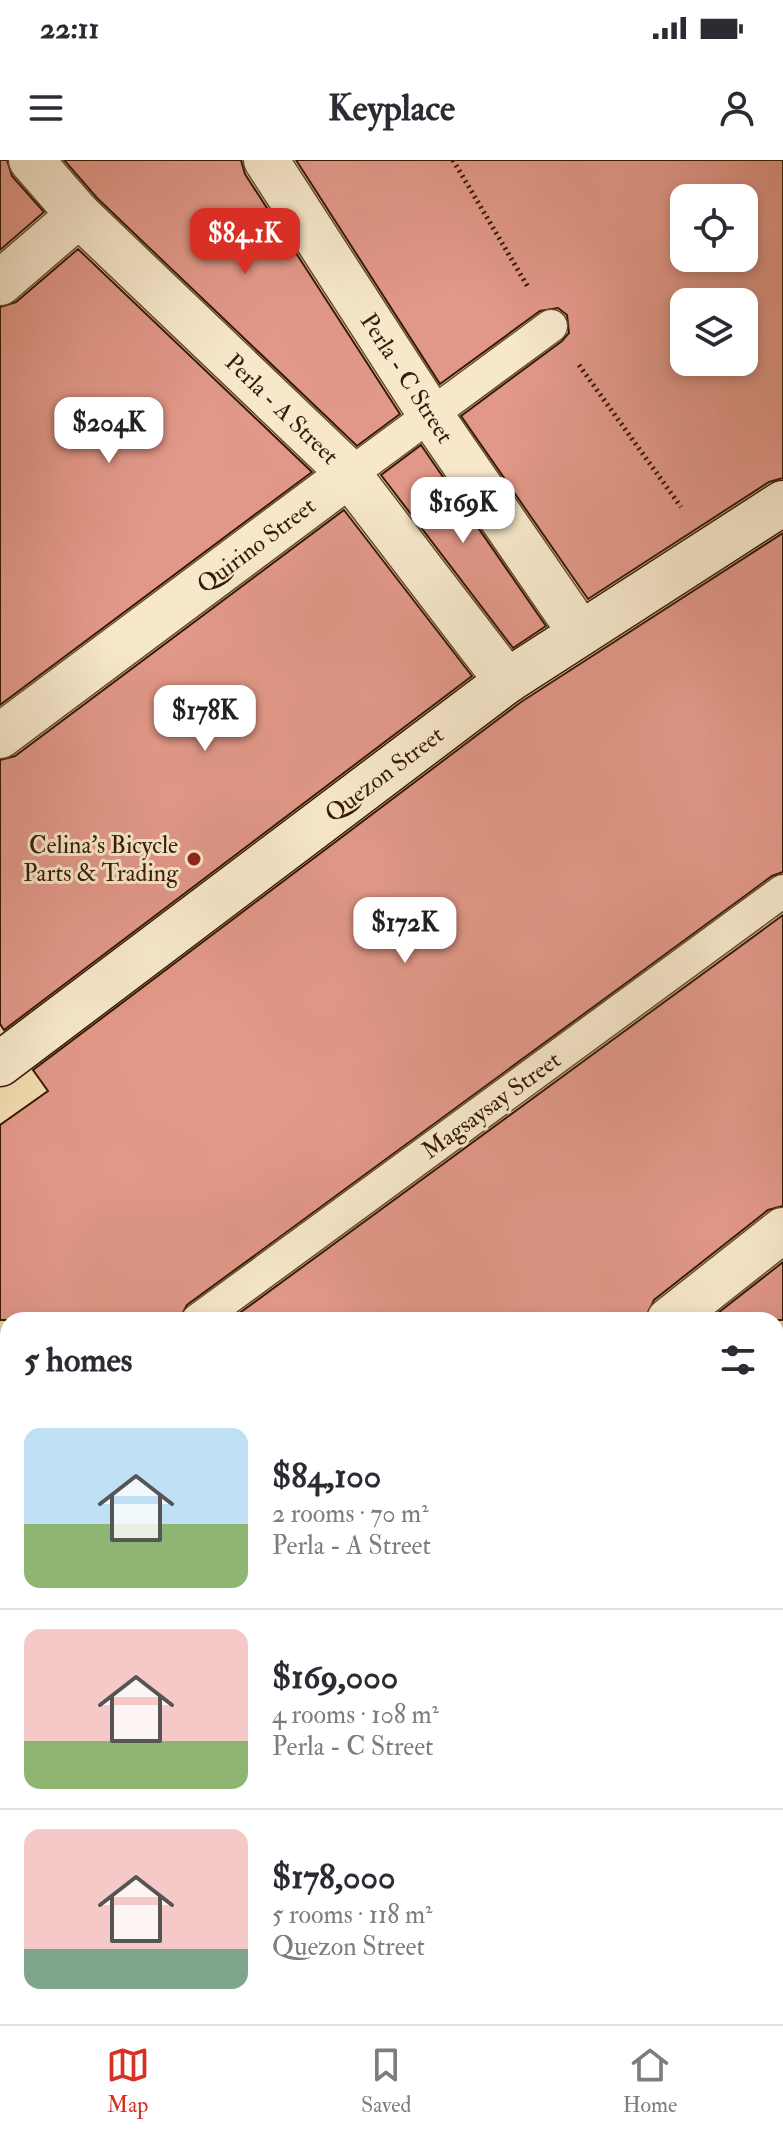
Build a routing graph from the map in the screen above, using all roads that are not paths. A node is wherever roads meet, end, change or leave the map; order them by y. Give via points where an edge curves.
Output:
1 (31, 160) edge
2 (266, 160) edge
3 (79, 215) junction
4 (0, 283) edge
5 (551, 326) dead end
6 (430, 414) junction
7 (349, 475) junction
8 (783, 503) edge
9 (580, 632) junction
10 (507, 681) junction
11 (0, 736) edge
12 (783, 891) edge
13 (0, 1064) edge
14 (783, 1230) edge
15 (209, 1312) edge
16 (679, 1312) edge

1 - 3 street, Perla - A Street
2 - 6 street, Perla - C Street
3 - 4 street
3 - 7 street, Perla - A Street
5 - 6 lane, Quirino Street
6 - 7 lane, Quirino Street
6 - 9 street, Perla - C Street
7 - 10 street, Perla - A Street
7 - 11 street, Quirino Street
8 - 9 street, Quezon Street
9 - 10 street, Quezon Street
10 - 13 street, Quezon Street
12 - 15 lane, Magsaysay Street
14 - 16 street

